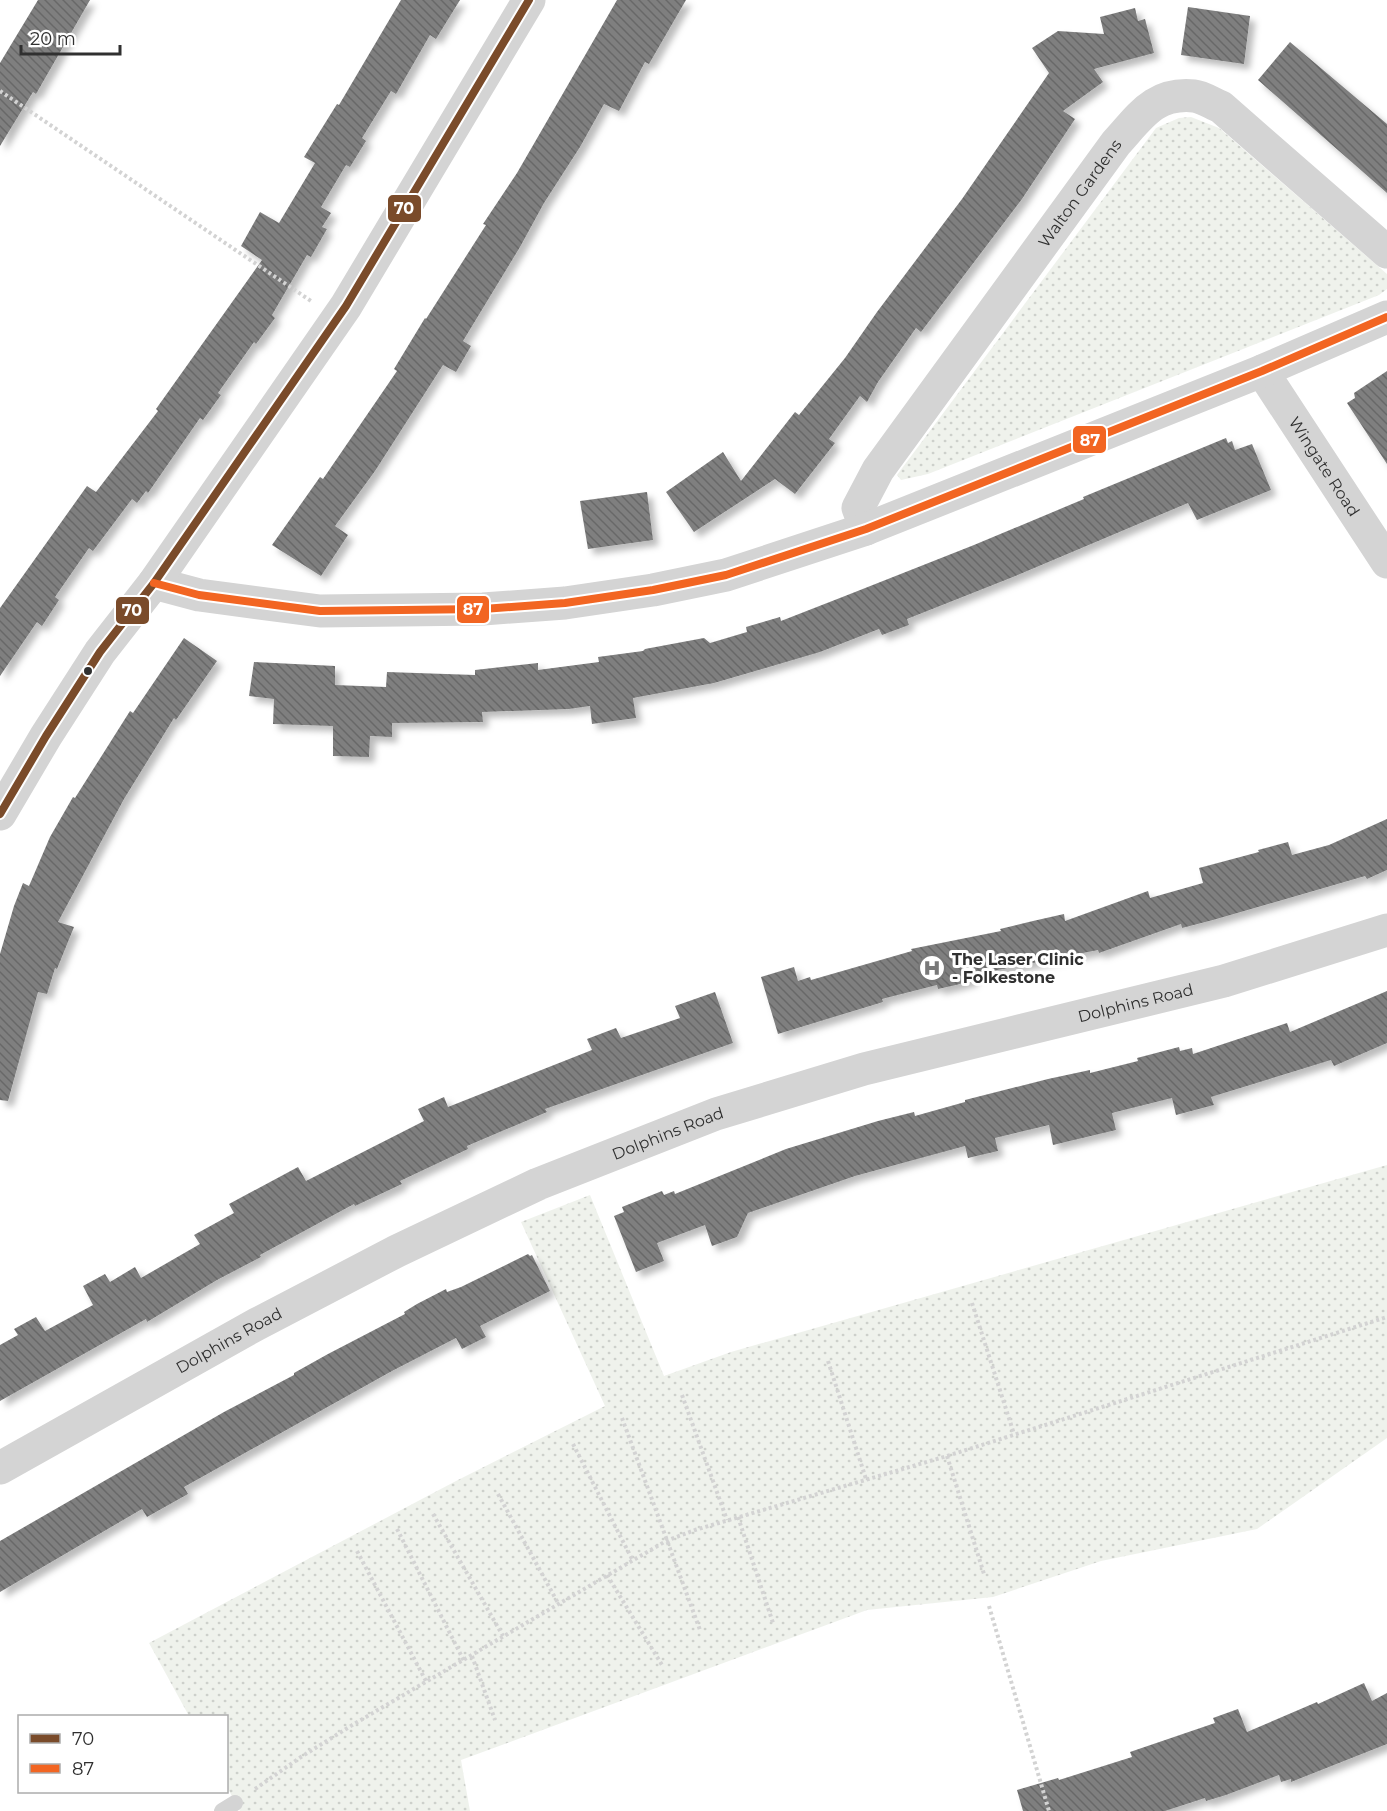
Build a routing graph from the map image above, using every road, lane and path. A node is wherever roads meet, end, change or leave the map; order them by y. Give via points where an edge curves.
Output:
1 (529, 0) edge
2 (0, 91) edge
3 (1387, 252) edge
4 (320, 305) dead end
5 (1387, 317) edge
6 (1262, 371) junction
7 (866, 528) junction
8 (1387, 562) edge
9 (154, 583) junction
10 (0, 814) edge
11 (1387, 930) edge
12 (972, 1303) dead end
13 (1387, 1317) edge
14 (828, 1361) dead end
15 (682, 1395) dead end
16 (622, 1418) dead end
17 (1014, 1434) junction
18 (573, 1444) dead end
19 (947, 1456) junction
20 (0, 1468) edge
21 (866, 1479) junction
22 (498, 1494) dead end
23 (433, 1514) dead end
24 (738, 1517) junction
25 (727, 1520) junction
26 (397, 1528) dead end
27 (666, 1541) junction
28 (357, 1551) dead end
29 (633, 1560) junction
30 (984, 1574) dead end
31 (607, 1575) junction
32 (558, 1604) junction
33 (989, 1606) dead end
34 (773, 1623) dead end
35 (700, 1630) dead end
36 (503, 1635) junction
37 (472, 1656) junction
38 (464, 1661) junction
39 (662, 1665) dead end
40 (427, 1683) junction
41 (495, 1720) dead end
42 (229, 1807) edge
43 (1049, 1811) edge

1 - 9 street via 346,306
2 - 4 path
3 - 7 street, Walton Gardens via 1221,107 1196,96 1150,105 1116,143 878,470 858,508
5 - 6 street
6 - 7 street
6 - 8 street, Wingate Road
7 - 9 street via 726,575 565,603 483,609 320,611 199,595
9 - 10 street via 100,652
11 - 20 street, Dolphins Road via 1224,981 864,1069 695,1122 538,1184 397,1251 257,1324
12 - 17 path
13 - 17 path
14 - 21 path
15 - 25 path
16 - 27 path
17 - 19 path
18 - 29 path
19 - 21 path
19 - 30 path
21 - 24 path
22 - 32 path
23 - 36 path
24 - 25 path
24 - 34 path
25 - 27 path
26 - 38 path
27 - 29 path
27 - 35 path
28 - 40 path
29 - 31 path
31 - 32 path
31 - 39 path
32 - 36 path
33 - 43 path
36 - 37 path
37 - 38 path
37 - 41 path
38 - 40 path
40 - 42 path via 301,1757

